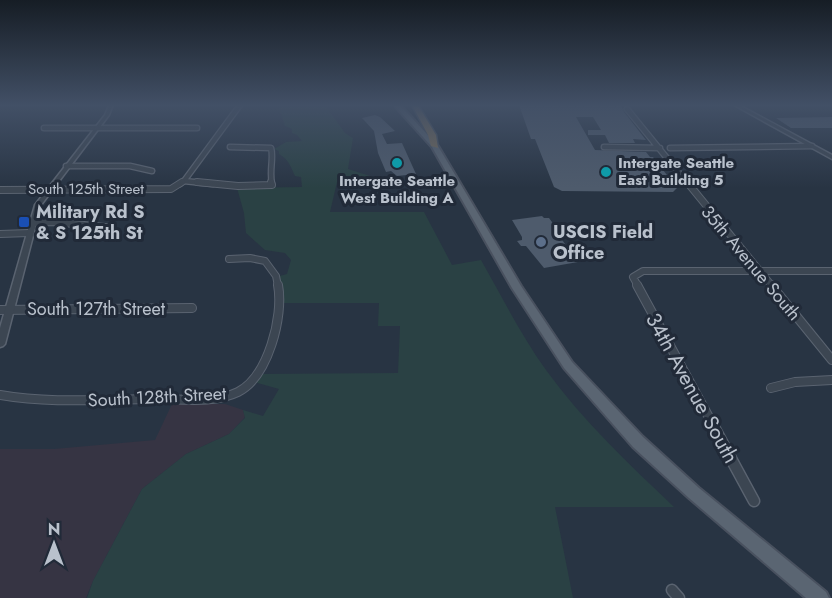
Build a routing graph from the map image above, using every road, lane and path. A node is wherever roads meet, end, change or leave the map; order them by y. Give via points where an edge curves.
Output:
1 (92, 133) edge
2 (219, 133) edge
3 (423, 133) edge
4 (431, 133) edge
5 (646, 133) edge
6 (788, 133) edge
7 (435, 146) junction
8 (812, 146) junction
9 (230, 147) dead end
10 (604, 147) dead end
11 (658, 148) junction
12 (832, 157) edge
13 (66, 166) junction
14 (152, 171) dead end
15 (184, 181) junction
16 (0, 190) edge
17 (47, 190) junction
18 (32, 223) junction
19 (105, 227) dead end
20 (29, 233) junction
21 (0, 234) edge
22 (229, 259) dead end
23 (759, 271) junction
24 (832, 271) edge
25 (192, 308) dead end
26 (11, 309) junction
27 (0, 310) edge
28 (0, 344) edge
29 (832, 360) edge
30 (832, 380) edge
31 (771, 388) dead end
32 (0, 395) edge
33 (754, 501) dead end
34 (820, 598) edge

1 - 13 street
2 - 15 street
3 - 7 main road
4 - 7 highway
5 - 11 street, 35th Avenue South
6 - 8 street
7 - 34 main road via 517,288 568,365 638,442
8 - 11 street
8 - 12 street
9 - 15 street via 271,148 272,185
10 - 11 street
11 - 23 street, 35th Avenue South
13 - 14 street via 124,166
13 - 17 street
15 - 17 street, South 125th Street via 171,189
16 - 17 street, South 125th Street
17 - 18 street
18 - 19 street
18 - 20 street
20 - 21 street
20 - 26 street
22 - 32 street, South 128th Street via 268,263 279,289 281,308 259,373 242,390 216,397 160,399 22,400
23 - 24 street
23 - 29 street, 35th Avenue South
23 - 33 street, 34th Avenue South via 634,274 644,301
25 - 26 street, South 127th Street
26 - 27 street, South 127th Street
26 - 28 street
30 - 31 street

